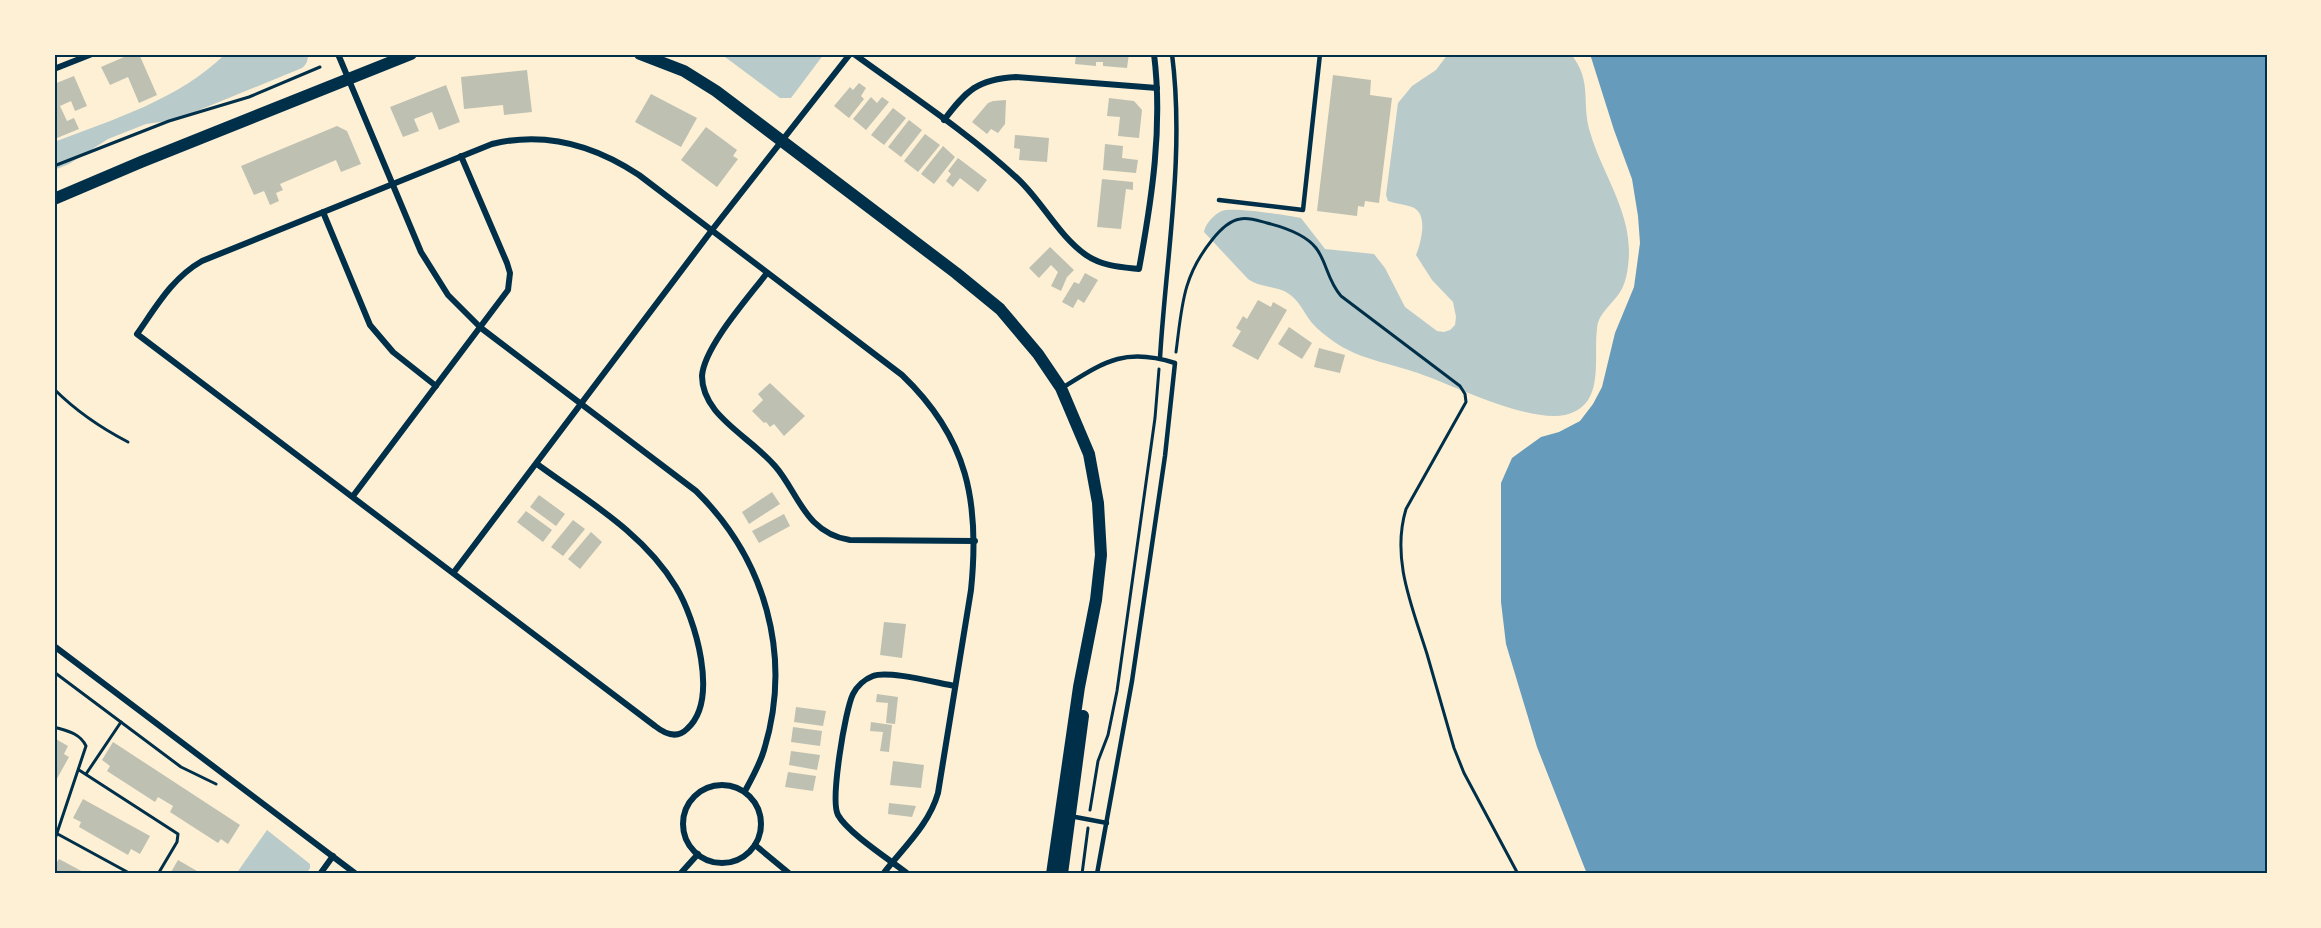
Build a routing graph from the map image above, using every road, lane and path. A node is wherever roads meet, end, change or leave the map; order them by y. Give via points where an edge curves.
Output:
1 (92, 54) edge
2 (338, 54) edge
3 (411, 54) edge
4 (640, 54) edge
5 (852, 54) edge
6 (1154, 54) edge
7 (1172, 54) edge
8 (1320, 54) edge
9 (320, 67) dead end
10 (54, 69) edge
11 (348, 78) junction
12 (1157, 88) junction
13 (944, 120) junction
14 (782, 139) junction
15 (461, 156) junction
16 (54, 166) edge
17 (392, 183) junction
18 (54, 199) edge
19 (1219, 200) dead end
20 (322, 212) junction
21 (712, 230) junction
22 (767, 273) junction
23 (481, 328) junction
24 (1160, 358) junction
25 (1175, 363) junction
26 (436, 386) junction
27 (1061, 388) junction
28 (54, 389) edge
29 (581, 404) junction
30 (128, 442) dead end
31 (537, 464) junction
32 (353, 496) junction
33 (975, 541) junction
34 (454, 572) junction
35 (1091, 634) junction
36 (54, 646) edge
37 (54, 672) edge
38 (954, 686) junction
39 (121, 722) junction
40 (54, 727) edge
41 (80, 770) junction
42 (86, 774) junction
43 (218, 785) dead end
44 (745, 791) junction
45 (1070, 816) junction
46 (1089, 819) junction
47 (1107, 823) junction
48 (56, 832) edge
49 (54, 842) edge
50 (755, 845) junction
51 (698, 854) junction
52 (333, 856) junction
53 (892, 862) junction
54 (131, 874) edge
55 (158, 874) edge
56 (320, 874) edge
57 (356, 874) edge
58 (680, 874) edge
59 (790, 874) edge
60 (883, 874) edge
61 (908, 874) edge
62 (1052, 874) edge
63 (1062, 874) edge
64 (1082, 874) edge
65 (1097, 874) edge
66 (1518, 874) edge

1 - 10 street
2 - 11 street
3 - 11 main road
4 - 14 main road via 684,71
5 - 13 street
5 - 14 street
6 - 12 street
7 - 24 lane via 1176,155
8 - 19 lane via 1303,210
9 - 16 path via 249,97 169,121
11 - 17 street
11 - 18 main road
12 - 13 street via 1000,78 971,89
12 - 13 street via 1156,159 1139,269 1106,264 1087,256 1017,179
14 - 21 street
14 - 27 main road via 1000,309
15 - 17 street
15 - 21 street via 519,139 580,146 624,164
15 - 23 street via 510,273 504,298
17 - 20 street
17 - 23 street via 429,267 462,311
20 - 26 street via 370,325 393,352
20 - 32 street via 191,267 176,280 137,334
21 - 22 street
21 - 29 street
22 - 33 street via 887,363 925,398 946,429 964,467
22 - 33 street via 707,358 702,378 715,410 766,456 808,515 832,535 850,540
23 - 26 street
23 - 29 street
24 - 25 lane
24 - 27 lane via 1124,356
24 - 46 path via 1117,691 1098,761
25 - 47 lane via 1132,681
25 - 66 path via 1184,295 1195,264 1225,225 1249,218 1281,227 1309,242 1341,296 1460,386 1466,402 1406,509 1400,557 1454,748
26 - 32 street
27 - 35 main road via 1089,454 1098,503 1101,555
28 - 30 path via 69,404
29 - 31 street
29 - 44 street via 703,497 737,539 757,579 771,628 775,690 764,750
31 - 34 street
31 - 34 street via 635,537 676,586 692,620 701,660 700,704 691,725 681,734 662,732
32 - 34 street
33 - 38 street via 971,590
35 - 45 main road
35 - 62 main road via 1079,687
36 - 52 street
37 - 39 path
38 - 53 street via 935,804 925,823
38 - 53 street via 873,675 860,684 850,700 834,806 842,821
39 - 42 path
39 - 43 path via 181,767
40 - 41 path via 83,740 86,746
41 - 42 path
41 - 48 path
42 - 55 path via 178,834
44 - 50 street via 761,816
44 - 51 street via 722,785 709,787 690,801 683,823 685,835
45 - 46 lane
45 - 63 main road
46 - 47 lane
46 - 64 path
47 - 65 lane
48 - 49 path
48 - 54 path
50 - 51 street via 736,860 723,863
50 - 59 street
51 - 58 street
52 - 56 street
52 - 57 street
53 - 60 street
53 - 61 street

